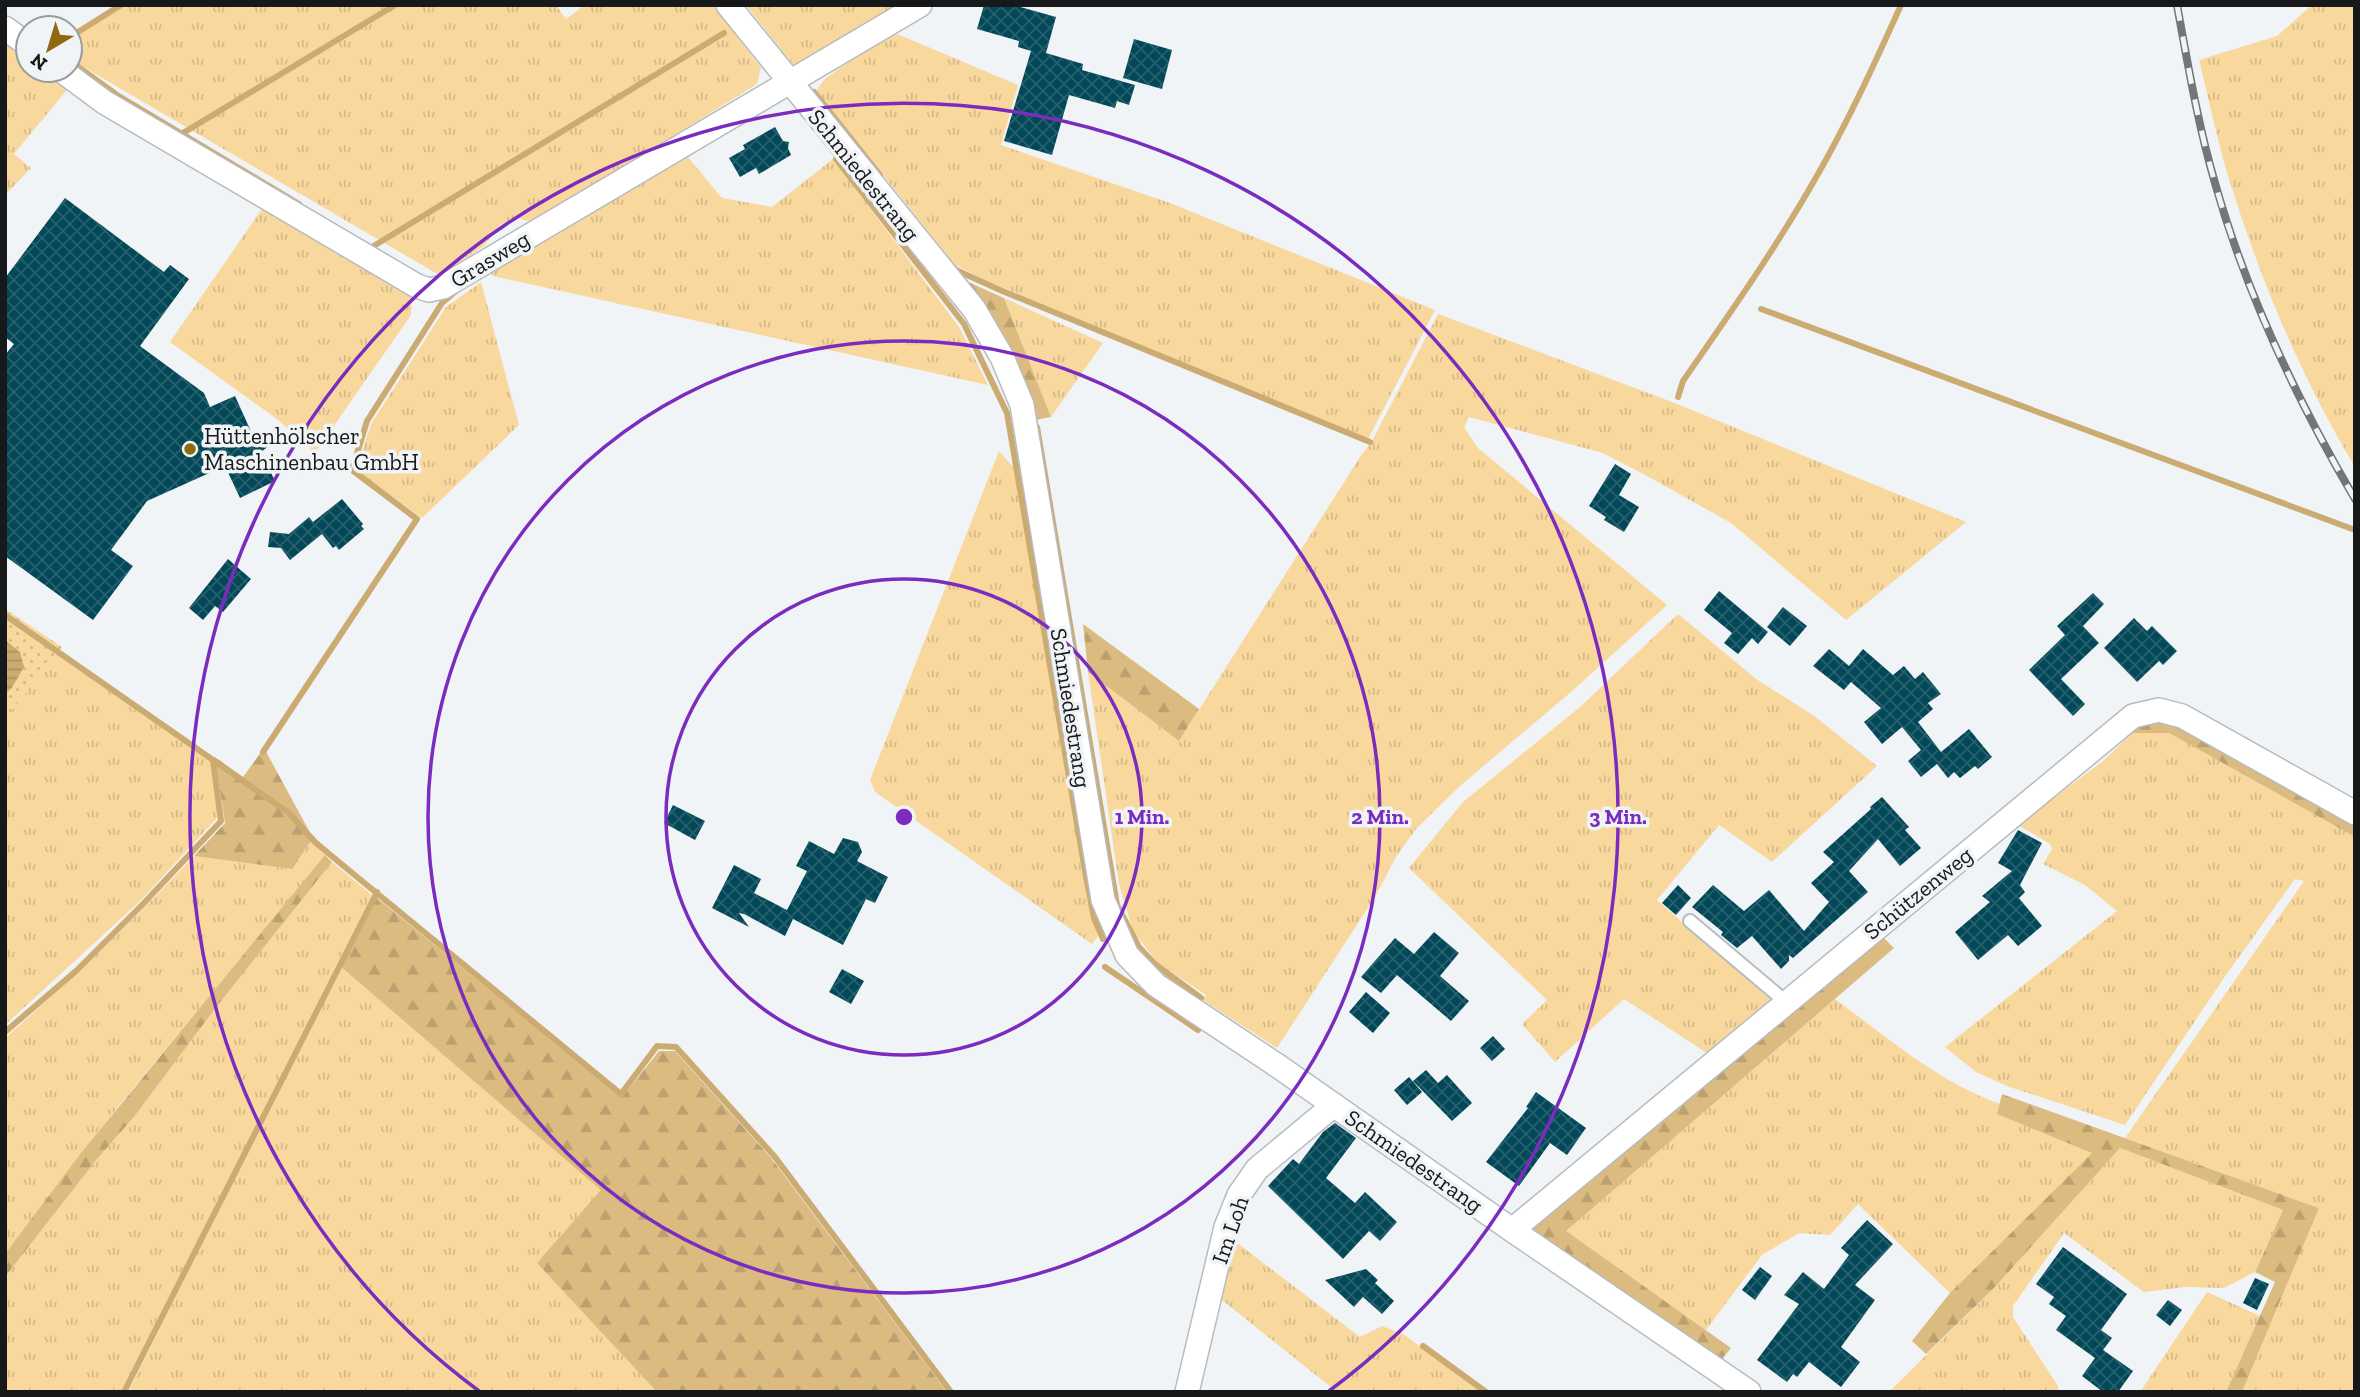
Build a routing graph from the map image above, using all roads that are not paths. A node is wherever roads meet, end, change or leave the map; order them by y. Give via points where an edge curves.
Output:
1 (728, 5) edge
2 (920, 5) edge
3 (789, 82) junction
4 (79, 84) edge
5 (2355, 813) edge
6 (1690, 921) dead end
7 (1786, 1002) junction
8 (1334, 1105) junction
9 (1513, 1230) junction
10 (1187, 1392) edge
11 (1749, 1392) edge

1 - 3 street, Schmiedestrang
2 - 3 street, Grasweg
3 - 4 street, Grasweg via 443,287 429,290 103,102
3 - 8 street, Schmiedestrang via 974,309 1002,357 1022,405 1103,900 1127,955 1156,985
5 - 7 street, Schützenweg via 2182,716 2159,710 2133,716
6 - 7 lane
7 - 9 street, Schützenweg
8 - 9 street, Schmiedestrang
8 - 10 street, Im Loh via 1257,1169 1239,1195 1226,1227
9 - 11 street, Schmiedestrang

